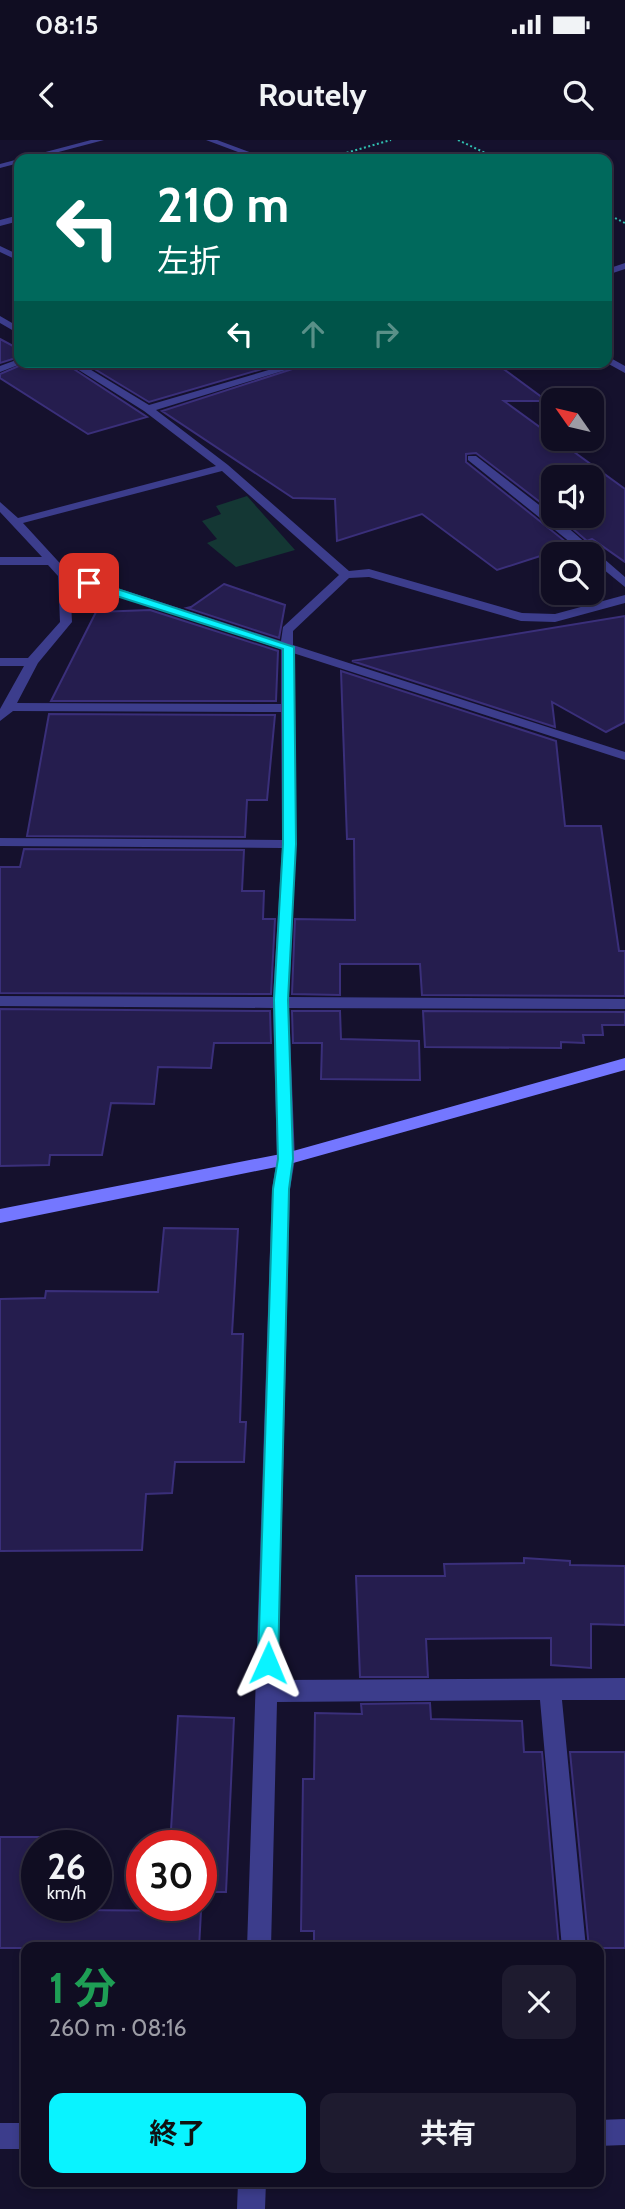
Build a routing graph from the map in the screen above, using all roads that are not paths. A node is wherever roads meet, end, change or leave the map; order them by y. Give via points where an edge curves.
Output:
1 (100, 140) edge
2 (210, 140) edge
3 (60, 150) junction
4 (44, 154) edge
5 (63, 154) edge
6 (250, 154) edge
7 (81, 368) edge
8 (287, 368) edge
9 (148, 409) junction
10 (472, 458) dead end
11 (224, 467) junction
12 (0, 505) edge
13 (14, 522) junction
14 (0, 561) edge
15 (50, 561) junction
16 (64, 575) junction
17 (346, 575) junction
18 (625, 583) edge
19 (625, 599) edge
20 (289, 647) junction
21 (0, 662) edge
22 (32, 662) junction
23 (289, 708) junction
24 (4, 712) edge
25 (625, 756) edge
26 (0, 842) edge
27 (289, 844) junction
28 (281, 1000) junction
29 (0, 1001) edge
30 (625, 1004) edge
31 (625, 1064) edge
32 (286, 1159) junction
33 (0, 1216) edge
34 (550, 1689) junction
35 (625, 1689) edge
36 (267, 1691) junction
37 (259, 1942) edge
38 (573, 1942) edge
39 (625, 2132) edge
40 (604, 2133) edge
41 (0, 2136) edge
42 (21, 2136) edge
43 (252, 2187) edge
44 (251, 2209) edge

1 - 3 street
2 - 6 street
3 - 4 street
3 - 5 street
7 - 9 street
8 - 9 street
9 - 11 street
10 - 18 street
11 - 13 street
11 - 17 street
12 - 13 street
13 - 15 street
14 - 15 street
15 - 16 street
16 - 20 street
16 - 22 street via 66,622
17 - 19 street via 369,573 521,617 555,618
17 - 20 street via 287,630
20 - 23 street
20 - 25 street
21 - 22 street
22 - 24 street
23 - 24 street
23 - 27 street
26 - 27 street
27 - 28 street
28 - 29 street
28 - 30 street
28 - 32 street
31 - 32 street
32 - 33 street
32 - 36 street via 281,1189
34 - 35 street
34 - 36 street
34 - 38 street
36 - 37 street
39 - 40 street
41 - 42 street
43 - 44 street

